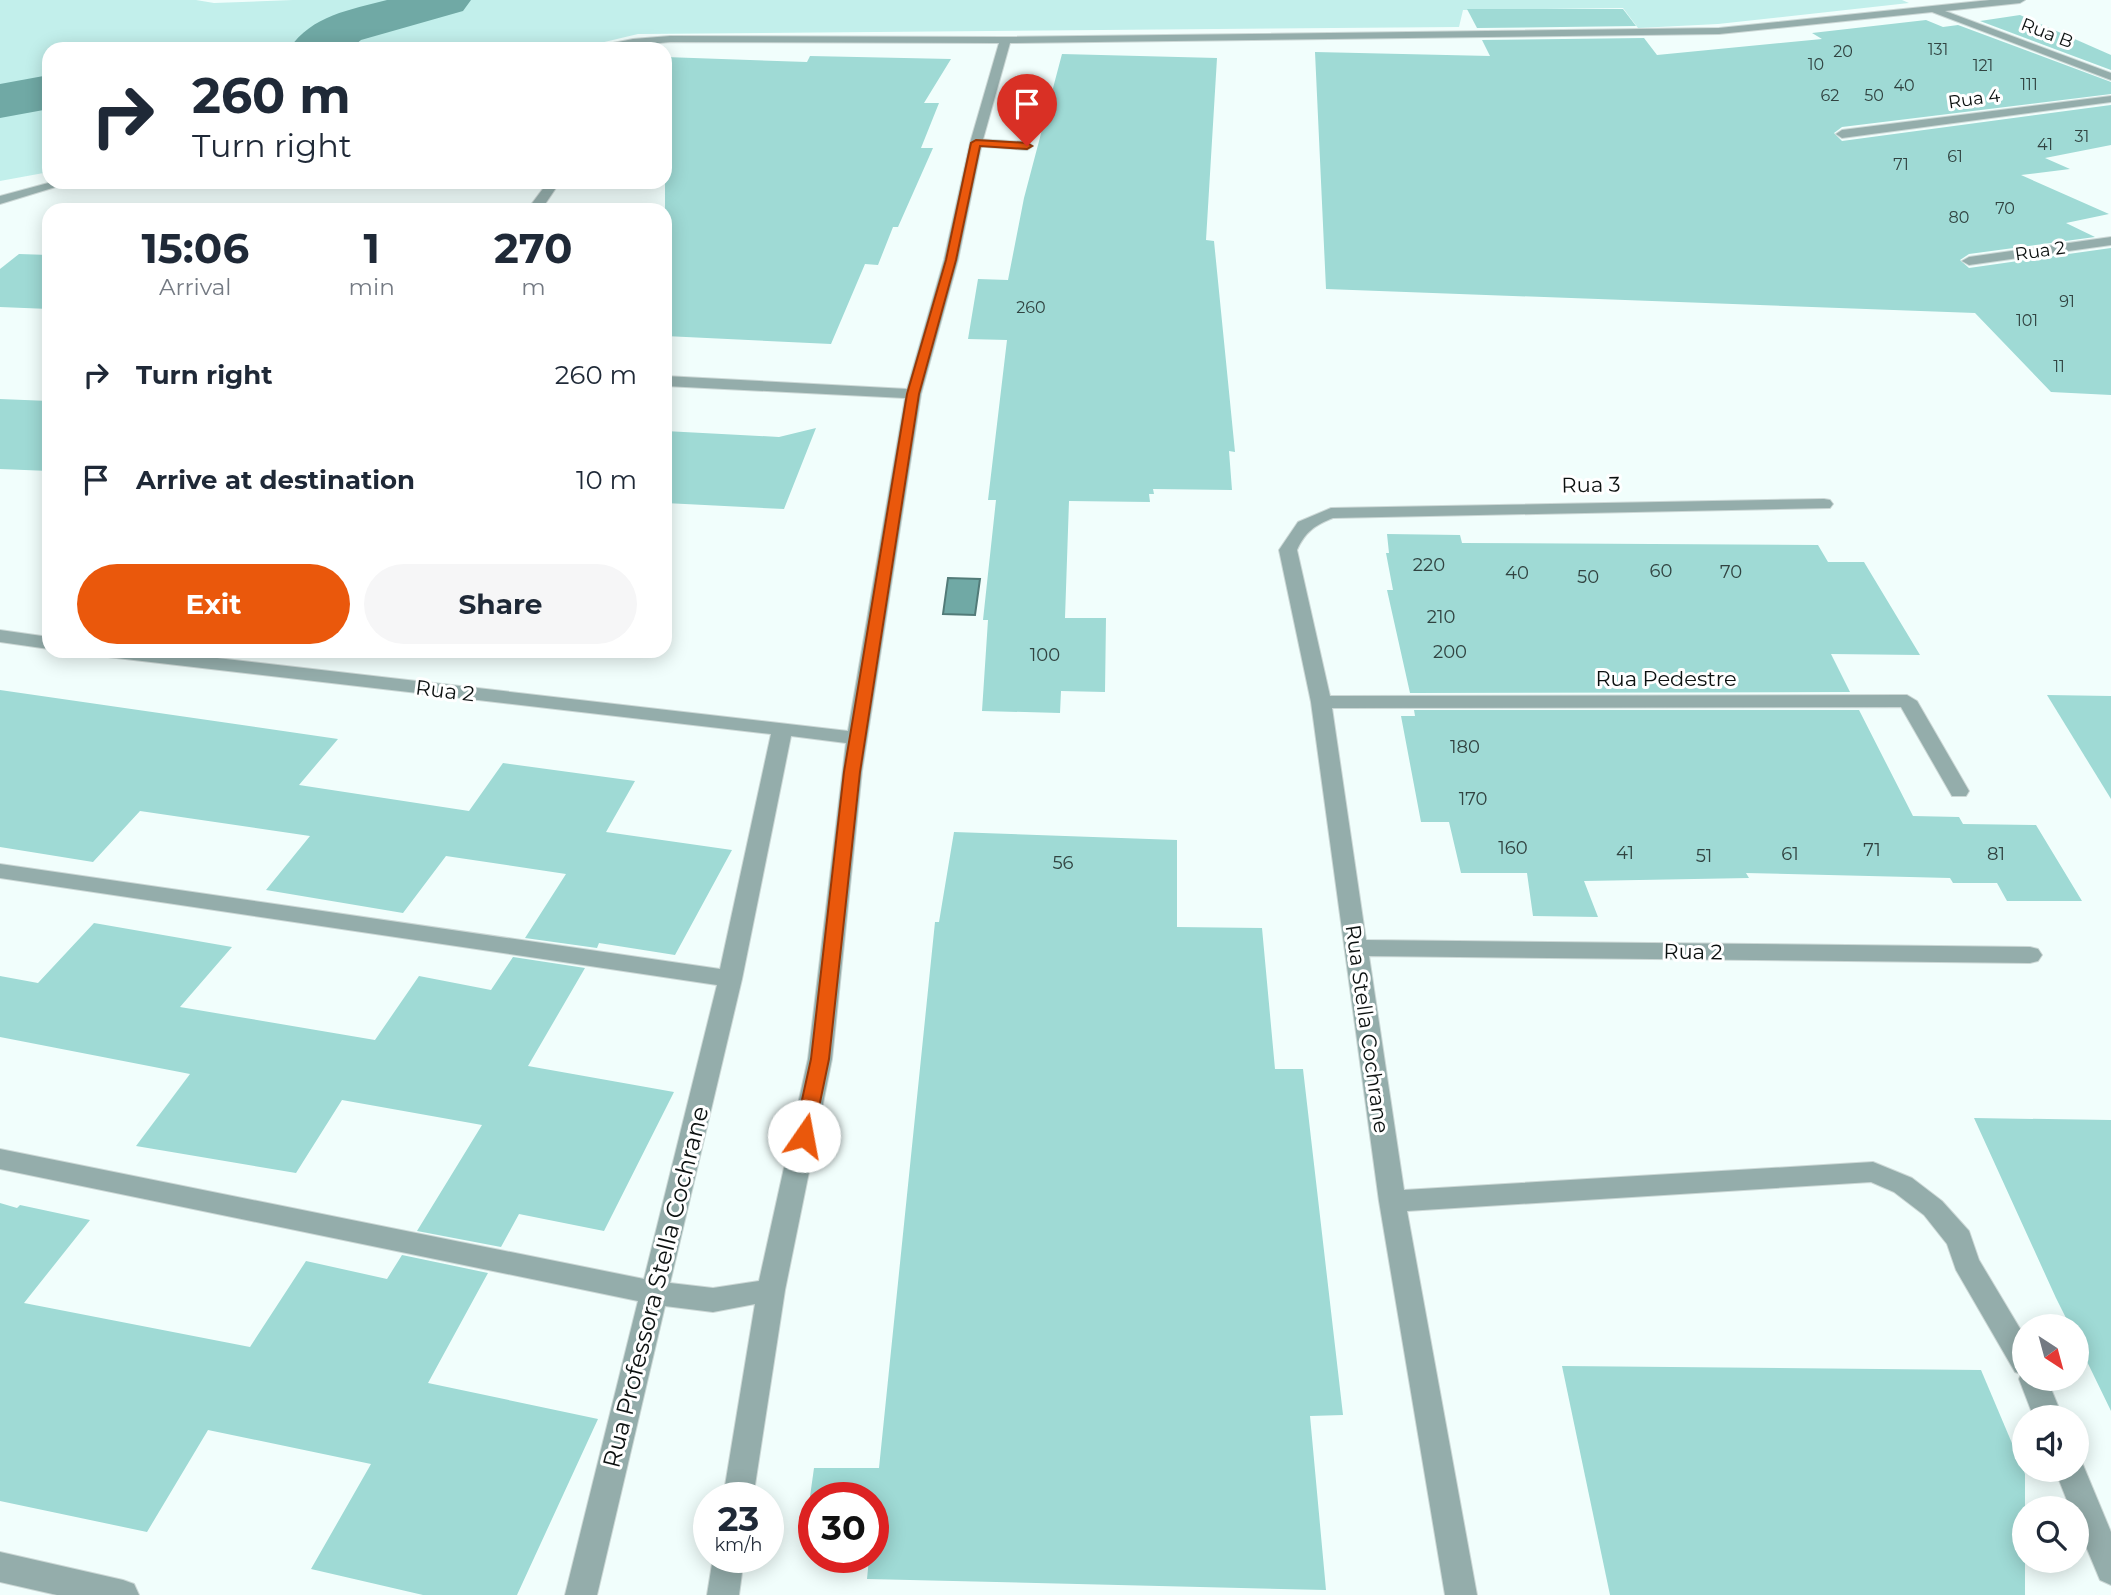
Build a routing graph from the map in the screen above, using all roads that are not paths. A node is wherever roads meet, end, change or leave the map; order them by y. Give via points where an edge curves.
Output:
1 (2020, 0) edge
2 (1931, 9) junction
3 (1005, 40) junction
4 (672, 44) edge
5 (2111, 77) edge
6 (2111, 99) edge
7 (1842, 134) dead end
8 (976, 143) junction
9 (1027, 146) dead end
10 (42, 189) edge
11 (0, 200) edge
12 (2111, 241) edge
13 (1969, 261) dead end
14 (672, 382) edge
15 (913, 394) junction
16 (1824, 504) dead end
17 (1360, 511) joint
18 (0, 636) edge
19 (42, 642) edge
20 (168, 658) edge
21 (1321, 702) junction
22 (782, 730) junction
23 (858, 738) junction
24 (1959, 791) dead end
25 (0, 871) edge
26 (1356, 948) junction
27 (2030, 955) dead end
28 (730, 979) junction
29 (0, 1159) edge
30 (1392, 1201) junction
31 (771, 1290) junction
32 (656, 1293) junction
33 (2012, 1341) edge
34 (741, 1482) edge
35 (2075, 1482) edge
36 (0, 1567) edge
37 (2111, 1570) edge
38 (727, 1573) edge
39 (122, 1595) edge
40 (581, 1595) edge
41 (723, 1595) edge
42 (1461, 1595) edge

1 - 2 street
2 - 3 street via 1719,31
2 - 5 street, Rua B
3 - 4 street
3 - 8 street
6 - 7 street, Rua 4
8 - 9 street
8 - 15 street via 951,260
10 - 11 street
12 - 13 street, Rua 2
14 - 15 street
15 - 23 street
16 - 17 street, Rua 3
17 - 21 street, Rua Stella Cochrane via 1331,513 1306,522 1288,550
18 - 19 street
20 - 22 street, Rua 2
21 - 24 street, Rua Pedestre via 1907,701
21 - 26 street, Rua Stella Cochrane
22 - 23 street, Rua 2
22 - 28 street
23 - 31 street via 820,1059
25 - 28 street
26 - 27 street, Rua 2
26 - 30 street, Rua Stella Cochrane
28 - 32 street, Rua Professora Stella Cochrane
29 - 32 street
30 - 33 street via 1873,1172 1903,1185 1933,1209 1959,1239 1966,1262
30 - 42 street, Rua Stella Cochrane
31 - 32 street via 713,1300
31 - 34 street
32 - 40 street, Rua Professora Stella Cochrane
35 - 37 street
36 - 39 street
38 - 41 street

